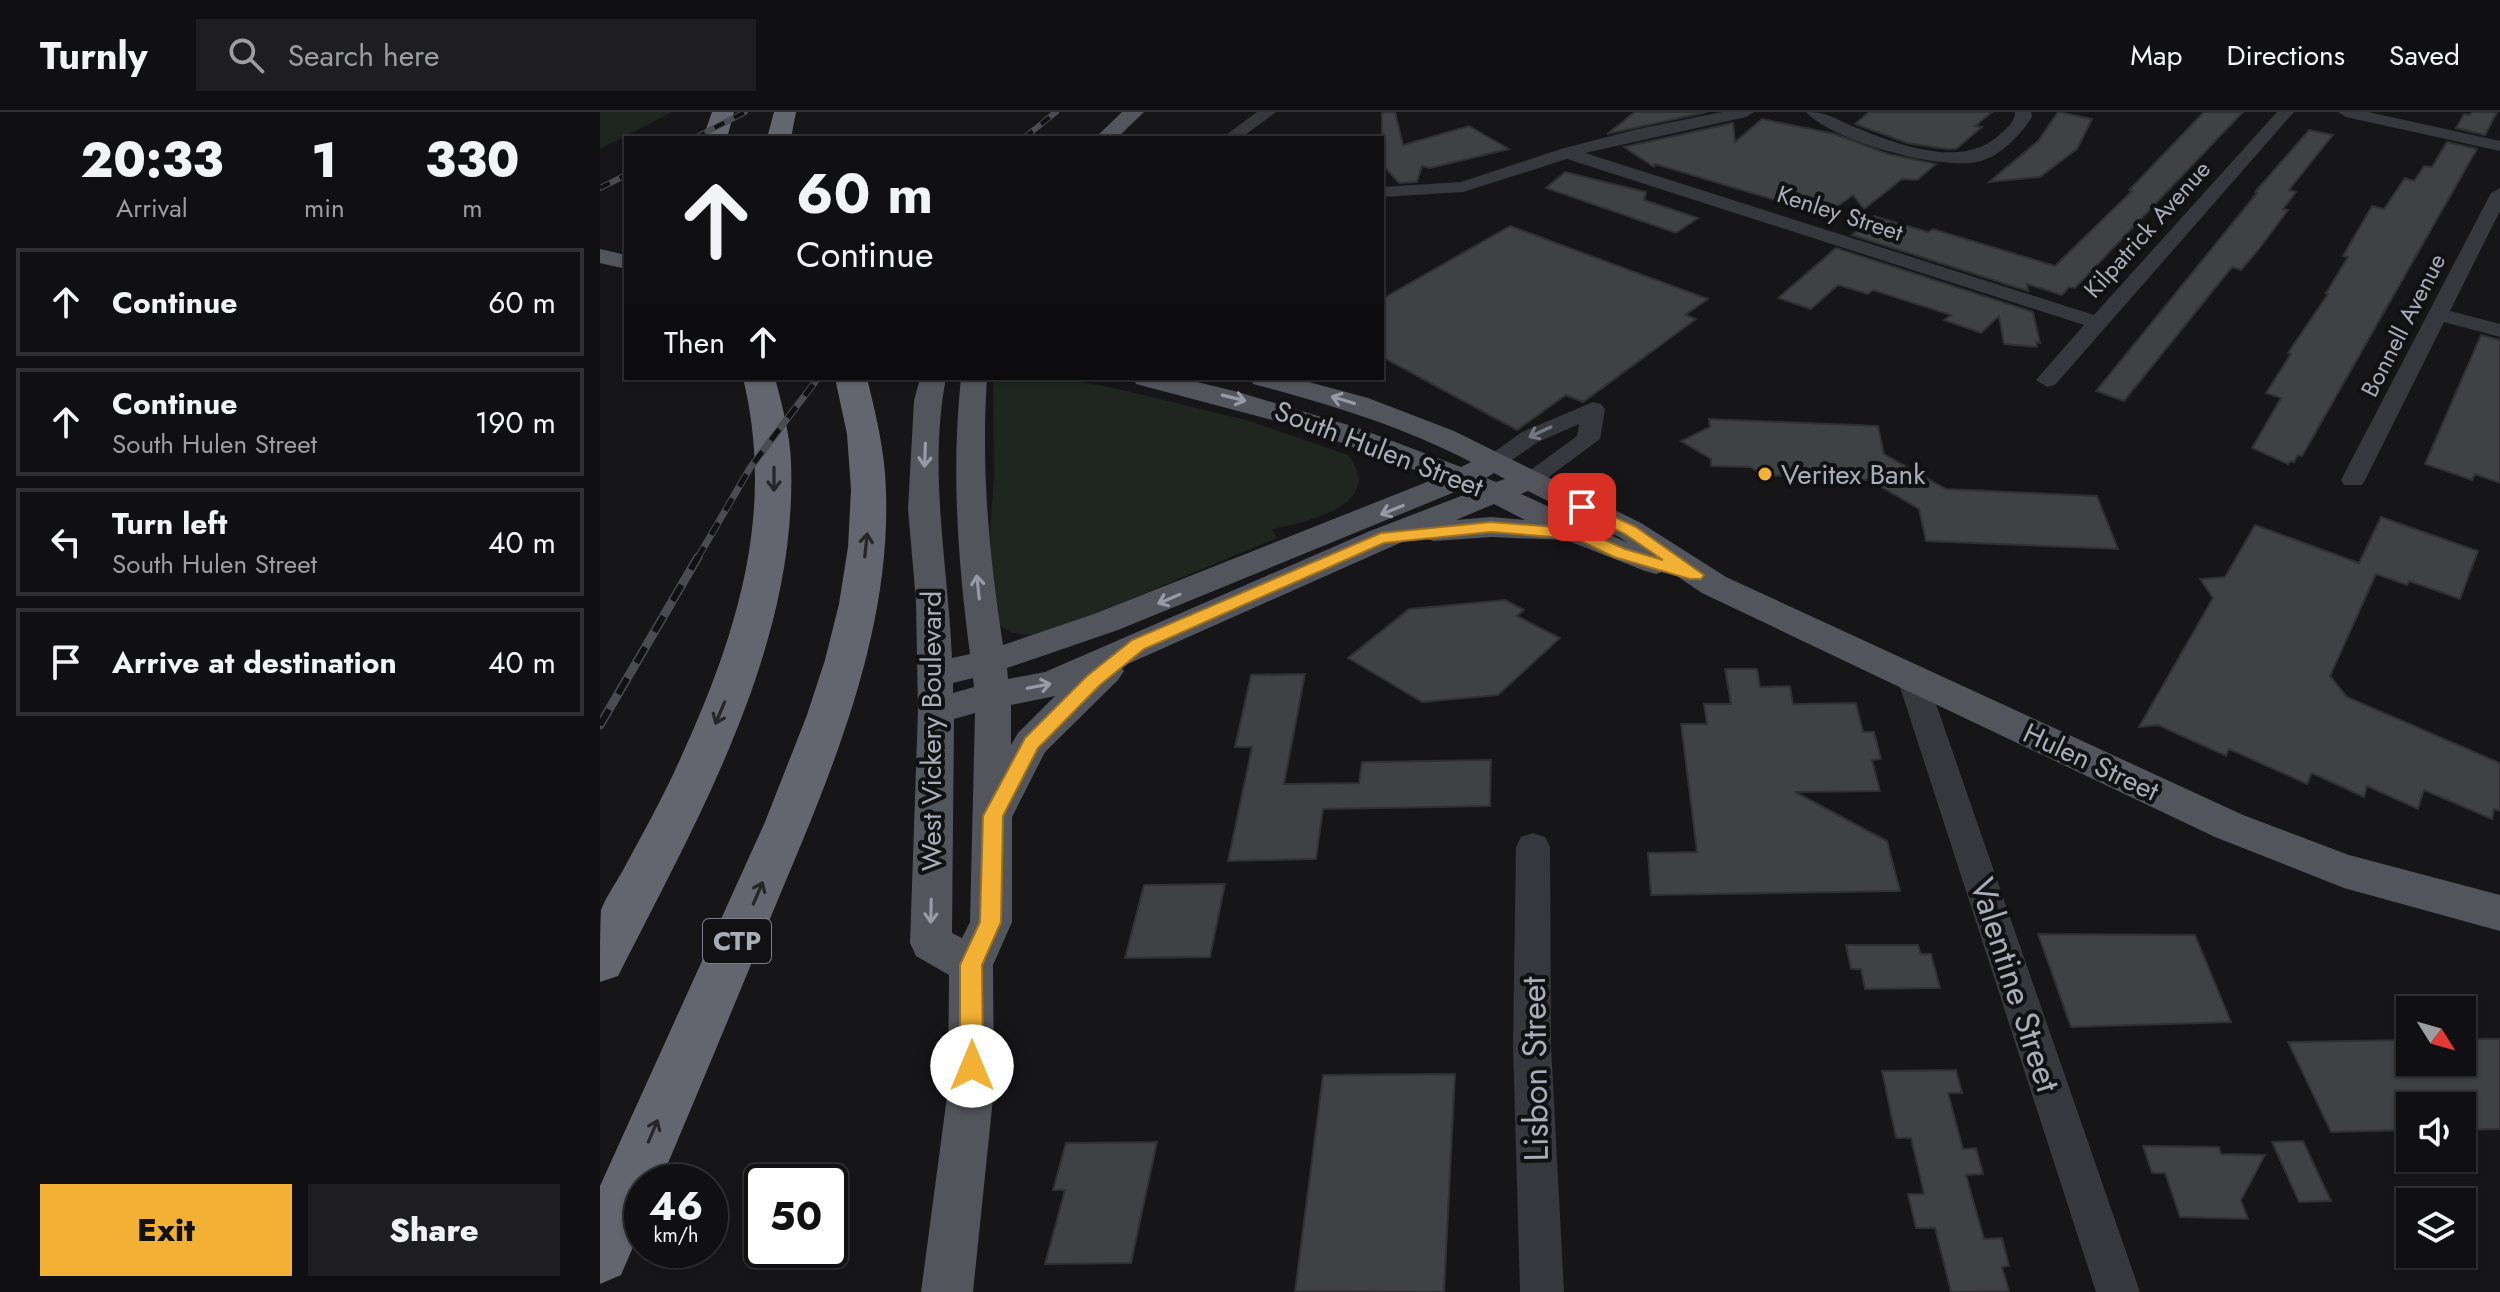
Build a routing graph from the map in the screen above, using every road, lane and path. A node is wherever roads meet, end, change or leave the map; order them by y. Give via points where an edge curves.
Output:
1 (723, 112) edge
2 (785, 112) edge
3 (1134, 112) edge
4 (1268, 112) edge
5 (1746, 112) edge
6 (1814, 112) edge
7 (2023, 112) edge
8 (2286, 112) edge
9 (2346, 112) edge
10 (716, 136) edge
11 (779, 136) edge
12 (1107, 136) edge
13 (1233, 136) edge
14 (2500, 146) edge
15 (1567, 153) junction
16 (1384, 192) edge
17 (2500, 193) edge
18 (600, 235) edge
19 (624, 241) edge
20 (600, 256) edge
21 (624, 262) edge
22 (2438, 314) junction
23 (2098, 323) junction
24 (2500, 331) edge
25 (759, 380) edge
26 (851, 380) edge
27 (933, 380) edge
28 (974, 380) edge
29 (1154, 380) edge
30 (1270, 380) edge
31 (1356, 380) edge
32 (2047, 380) dead end
33 (1491, 463) junction
34 (1463, 478) junction
35 (1529, 480) junction
36 (2353, 480) dead end
37 (1498, 494) junction
38 (1580, 534) junction
39 (1381, 538) junction
40 (1696, 575) junction
41 (1138, 644) junction
42 (934, 675) junction
43 (1912, 678) junction
44 (991, 680) junction
45 (936, 711) junction
46 (993, 816) junction
47 (1533, 847) dead end
48 (2500, 913) edge
49 (600, 960) edge
50 (971, 965) junction
51 (600, 1254) edge
52 (947, 1292) edge
53 (1542, 1292) edge
54 (2118, 1292) edge

1 - 10 highway
2 - 11 highway
3 - 12 main road
4 - 13 street
5 - 15 street
6 - 7 street via 1888,144 1958,158 1986,153 2017,127
8 - 23 street, Kilpatrick Avenue
9 - 14 street
15 - 16 street via 1463,187
15 - 23 street, Kenley Street
17 - 22 street, Bonnell Avenue
18 - 19 main road
20 - 21 main road
22 - 24 street
22 - 36 street, Bonnell Avenue
23 - 32 street, Kilpatrick Avenue
25 -> 49 highway via 774,489 767,560 725,701 691,781
51 -> 26 highway, CTP via 810,769 841,678 867,546 867,449
27 -> 42 main road, West Vickery Boulevard via 923,509
44 -> 28 main road, West Vickery Boulevard via 971,500
29 -> 34 main road, South Hulen Street via 1298,415
33 -> 30 main road, South Hulen Street via 1390,416
31 - 33 main road via 1456,433
33 - 34 main road
33 - 35 main road, South Hulen Street
35 -> 33 street via 1588,439 1593,409 1530,437
34 - 37 main road, South Hulen Street
34 -> 44 main road via 1108,624
35 - 37 main road
35 - 40 main road, South Hulen Street via 1630,530
37 - 38 main road, South Hulen Street
37 - 39 main road
38 - 39 main road via 1491,527
38 - 40 main road, South Hulen Street via 1620,553
39 - 41 main road
40 - 43 main road, Hulen Street
44 -> 41 main road via 1052,684
41 - 46 main road via 1031,743
42 - 44 main road
42 - 45 main road, West Vickery Boulevard
43 - 48 main road, Hulen Street via 2229,826 2344,871
43 - 54 street, Valentine Street
44 - 45 main road
44 - 46 main road, West Vickery Boulevard
45 -> 50 main road, West Vickery Boulevard via 931,943
46 - 50 main road, West Vickery Boulevard via 991,922
47 - 53 street, Lisbon Street via 1532,1045
50 - 52 main road, West Vickery Boulevard via 971,1089

